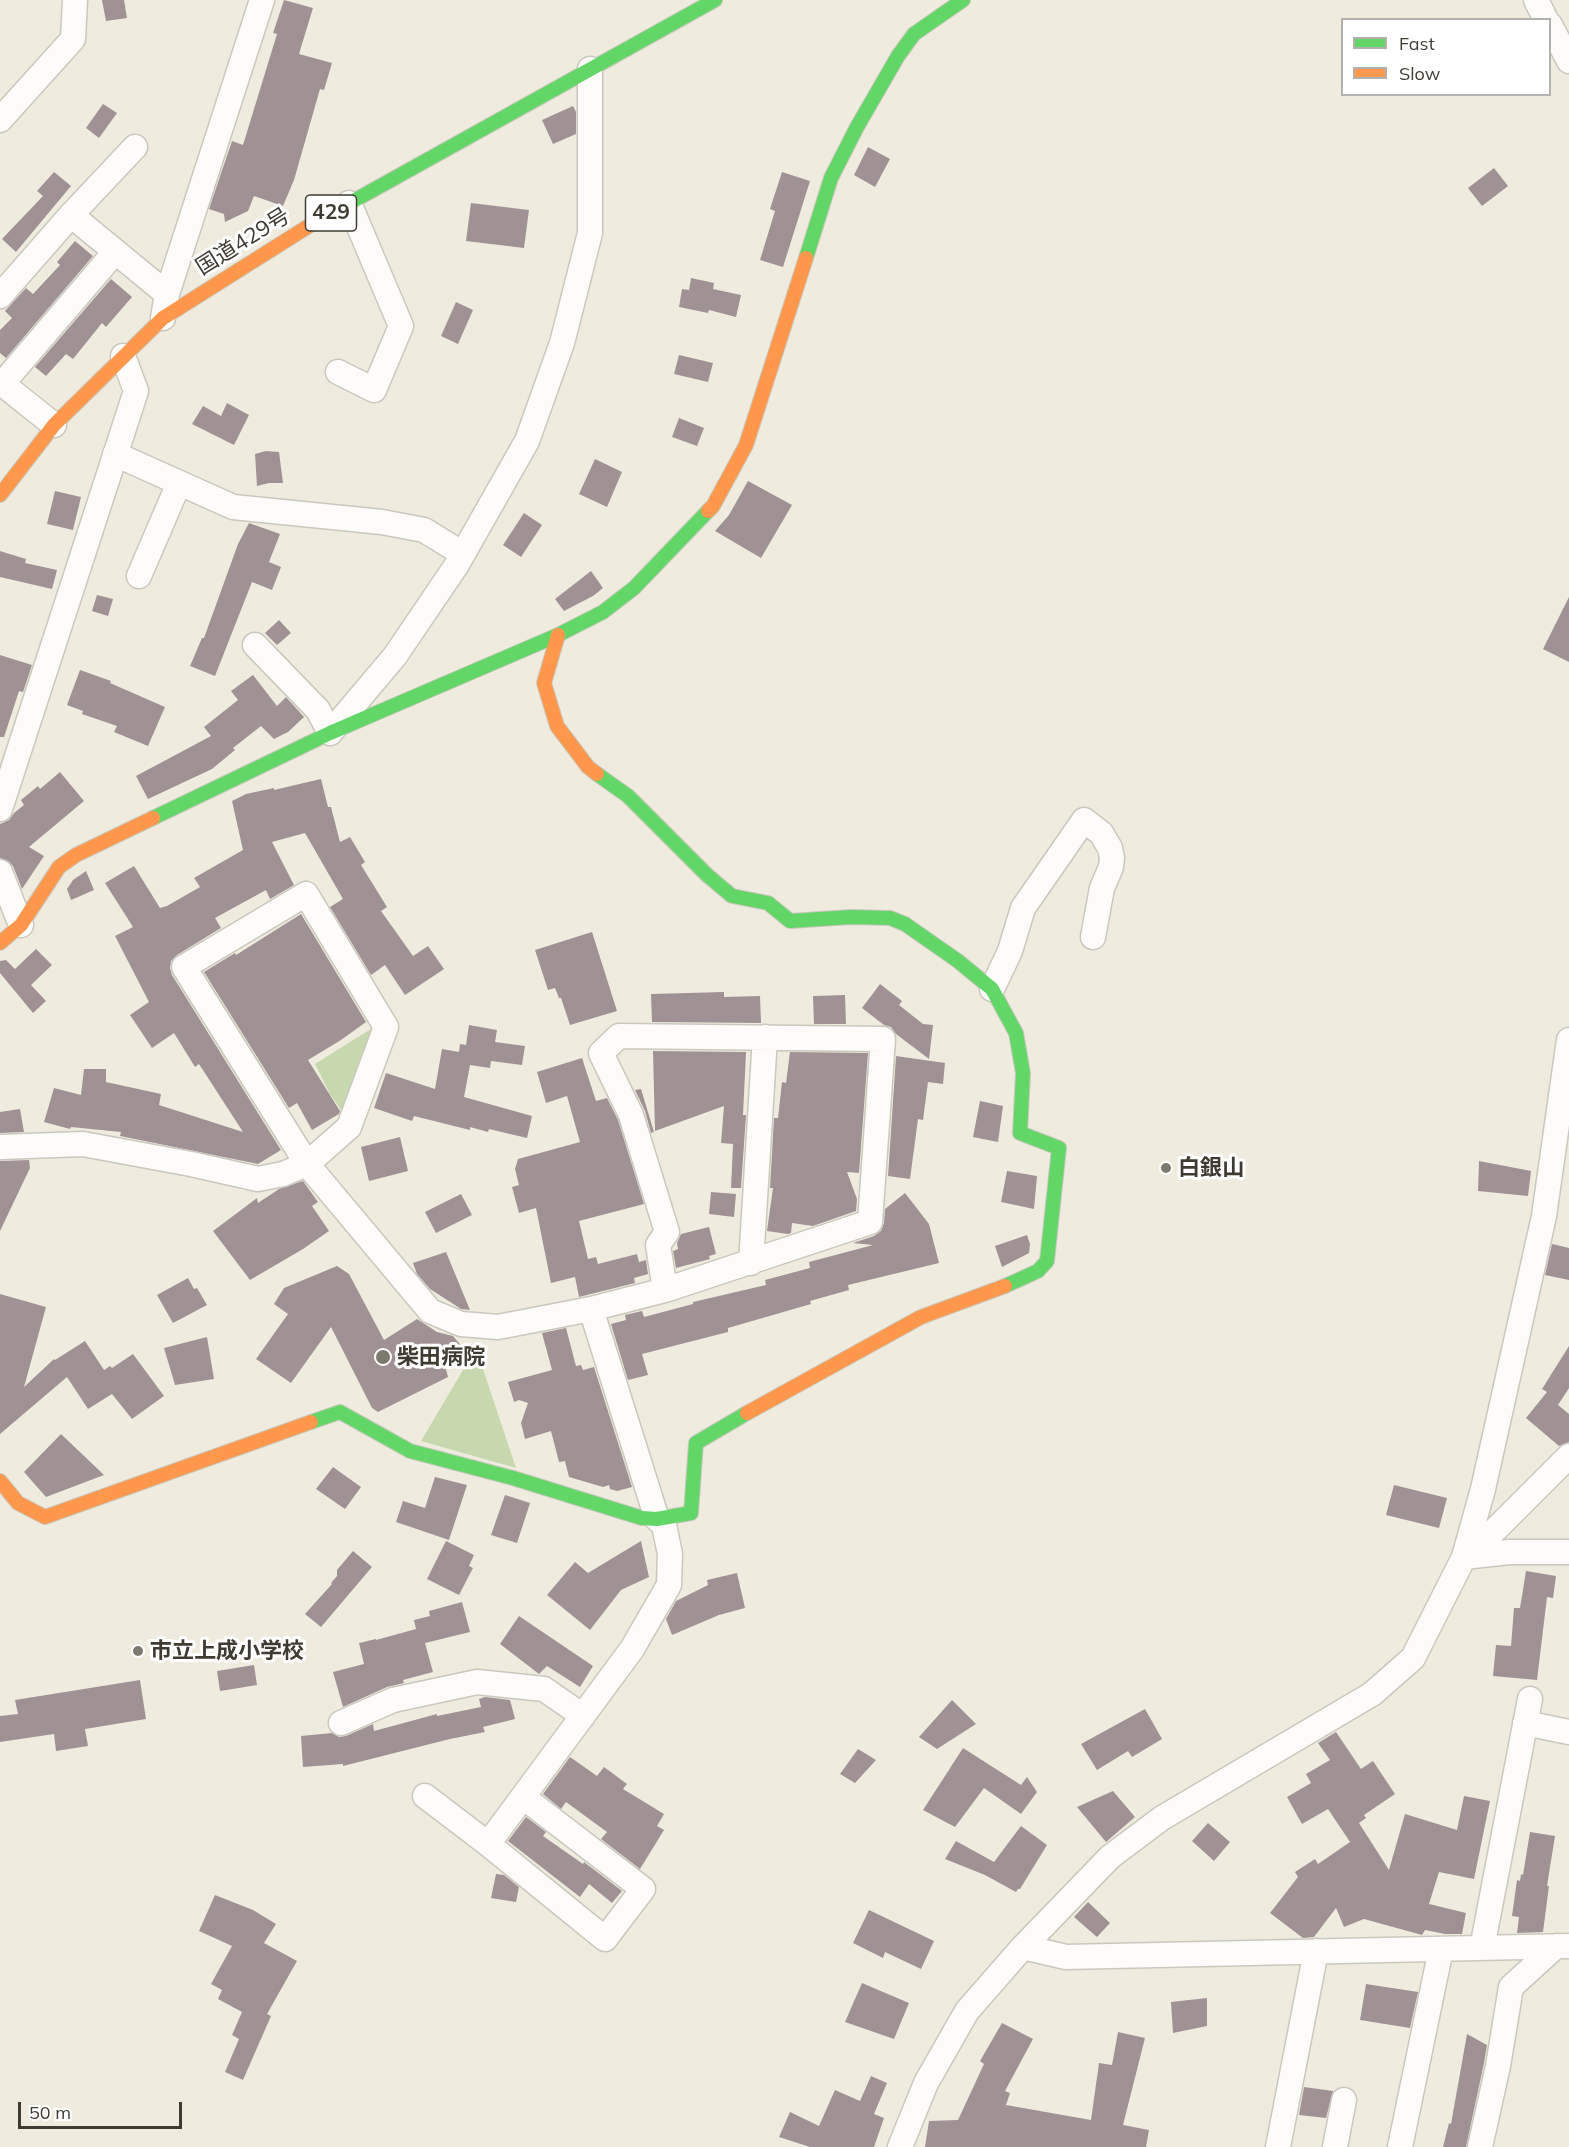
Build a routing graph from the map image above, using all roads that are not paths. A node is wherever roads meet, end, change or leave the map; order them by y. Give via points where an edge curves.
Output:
1 (75, 0) edge
2 (262, 0) edge
3 (714, 0) edge
4 (963, 0) edge
5 (1536, 0) edge
6 (1545, 18) edge
7 (1551, 27) edge
8 (1569, 61) edge
9 (590, 69) junction
10 (0, 120) edge
11 (135, 147) dead end
12 (349, 203) junction
13 (71, 214) junction
14 (115, 252) junction
15 (167, 294) junction
16 (0, 296) edge
17 (163, 318) junction
18 (123, 356) junction
19 (338, 372) dead end
20 (1, 383) edge
21 (54, 425) junction
22 (115, 454) junction
23 (179, 483) junction
24 (0, 495) edge
25 (463, 554) junction
26 (139, 576) dead end
27 (558, 634) junction
28 (255, 645) dead end
29 (330, 733) junction
30 (0, 809) edge
31 (0, 872) edge
32 (21, 925) junction
33 (1093, 937) dead end
34 (0, 942) edge
35 (992, 988) junction
36 (765, 1037) junction
37 (1569, 1040) edge
38 (0, 1148) edge
39 (307, 1164) junction
40 (751, 1263) junction
41 (665, 1290) junction
42 (591, 1308) junction
43 (1569, 1456) edge
44 (0, 1481) edge
45 (657, 1520) junction
46 (1569, 1552) edge
47 (1464, 1557) junction
48 (583, 1716) junction
49 (341, 1724) dead end
50 (1569, 1732) edge
51 (425, 1796) dead end
52 (523, 1797) junction
53 (488, 1844) junction
54 (1562, 1946) edge
55 (1023, 1947) junction
56 (1482, 1948) junction
57 (1441, 1949) junction
58 (1316, 1951) junction
59 (1344, 2100) dead end
60 (900, 2147) edge
61 (1278, 2147) edge
62 (1335, 2147) edge
63 (1400, 2147) edge
64 (1480, 2147) edge

1 - 10 street via 73,39
2 - 15 street
3 - 9 main road, 国道429号 / 429
4 - 27 main road via 914,34 846,147 831,178 746,445 713,506 634,588 603,612
5 - 6 street
7 - 8 street
9 - 12 main road, 国道429号 / 429
9 - 25 street via 590,233 562,343 527,441
11 - 13 street
12 - 17 main road, 国道429号 / 429 via 293,234
12 - 19 street via 401,326 374,390
13 - 14 street
13 - 16 street
14 - 15 street
14 - 20 street
15 - 17 street
17 - 18 main road, 国道429号 / 429
18 - 21 main road, 国道429号 / 429
18 - 22 street via 136,391
20 - 21 street
21 - 24 main road, 国道429号 / 429
22 - 23 street
22 - 30 street
23 - 25 street via 233,507 424,530
23 - 26 street
25 - 29 street via 395,656
27 - 29 main road
27 - 35 main road via 544,683 557,726 588,767 628,796 732,896 768,903 790,921 890,918 905,924
28 - 29 street via 318,710
29 - 32 main road via 76,855 59,867
31 - 32 street
32 - 34 main road
33 - 35 street via 1112,858 1101,833 1084,820 1023,908 1010,951
35 - 45 main road via 1016,1033 1023,1073 1020,1133 1059,1148 1047,1261 1038,1271 1017,1282 921,1317 696,1443 691,1513
36 - 40 street
36 - 40 street via 883,1039 870,1222
36 - 41 street via 619,1036 601,1053 631,1115 667,1232 658,1245
37 - 47 street via 1544,1216
38 - 39 street via 83,1144 258,1179
39 - 39 street via 184,967 306,894 386,1027 349,1127
39 - 42 street via 430,1311 461,1324 498,1327
40 - 41 street
41 - 42 street
42 - 45 street
43 - 47 street
44 - 45 main road via 18,1503 45,1517 339,1412 410,1451
45 - 48 street via 664,1525 670,1554 669,1585 632,1649
46 - 47 street
47 - 55 street via 1413,1658 1372,1694 1162,1818 1110,1857
48 - 49 street via 544,1689 477,1682 393,1700
48 - 52 street
50 - 56 street via 1527,1711
51 - 53 street
52 - 53 street
52 - 53 street via 643,1889 605,1939
54 - 56 street
54 - 64 street via 1511,1987
55 - 58 street via 1066,1957
55 - 60 street via 967,2011 926,2083
56 - 57 street
57 - 58 street
57 - 63 street
58 - 61 street
59 - 62 street

